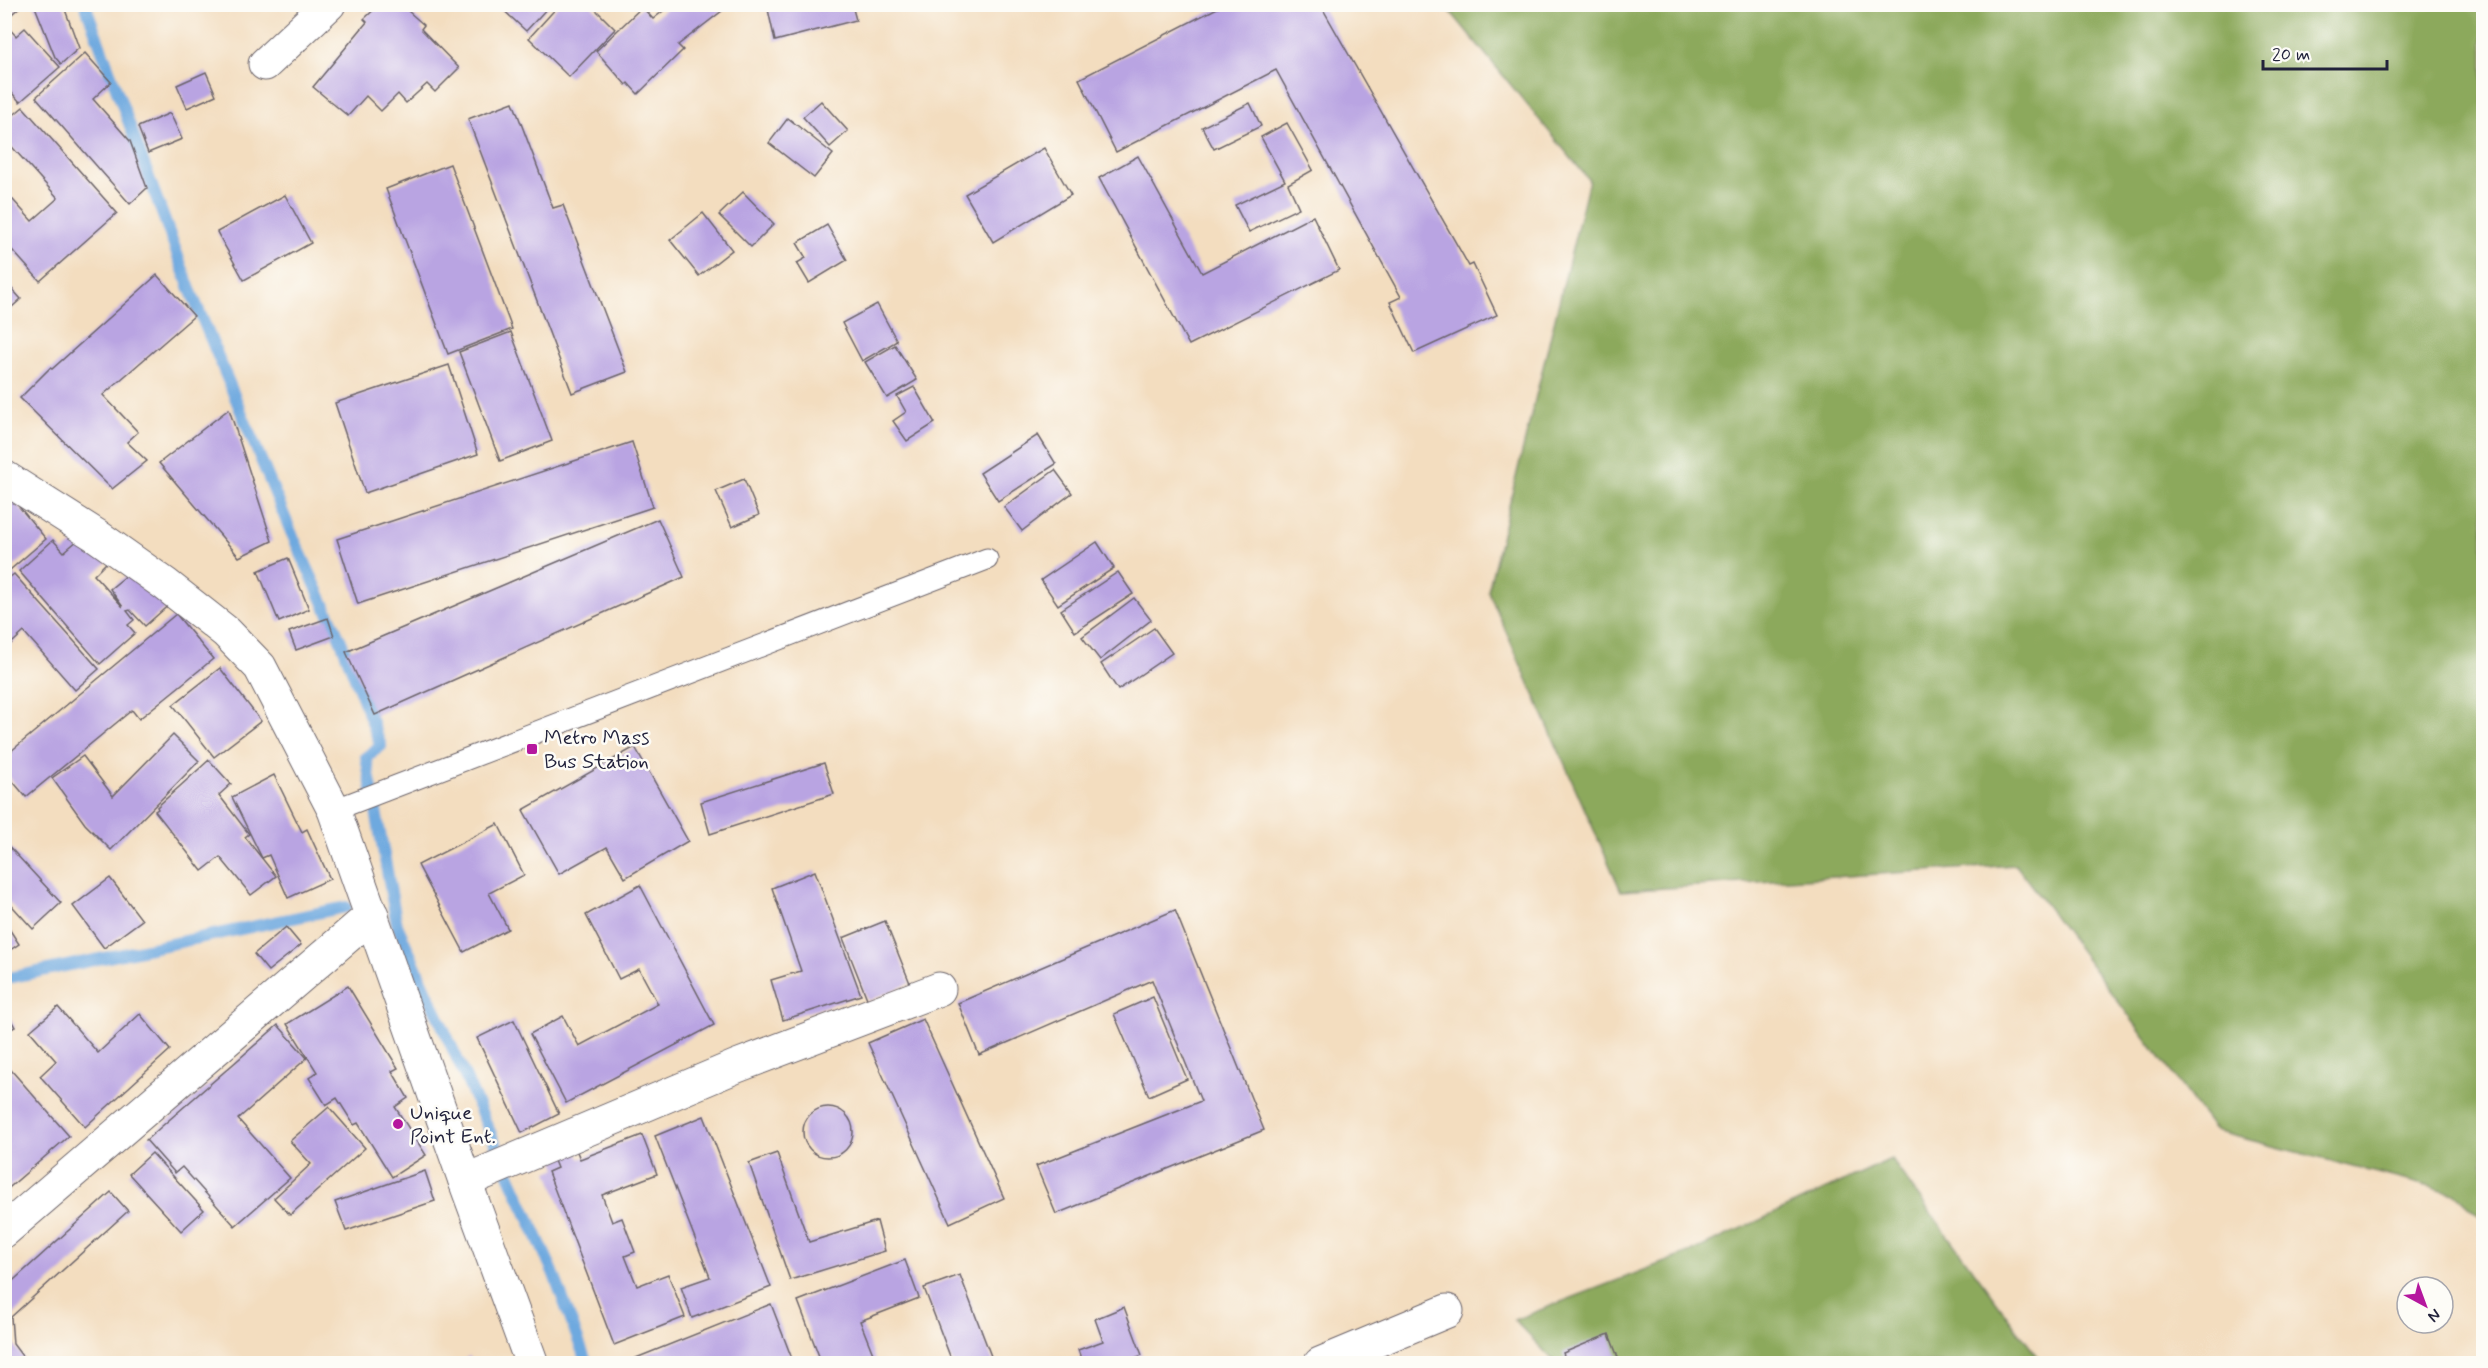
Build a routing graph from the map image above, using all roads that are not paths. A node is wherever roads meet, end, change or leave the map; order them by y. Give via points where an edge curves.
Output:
1 (329, 4) edge
2 (265, 64) dead end
3 (4, 477) edge
4 (987, 559) dead end
5 (334, 810) junction
6 (372, 915) junction
7 (939, 989) dead end
8 (465, 1182) junction
9 (4, 1231) edge
10 (1447, 1311) dead end
11 (532, 1364) edge
12 (1320, 1364) edge

1 - 2 street
3 - 5 street via 165,584 226,632 260,667
4 - 5 lane
5 - 6 street
6 - 8 street
6 - 9 street
7 - 8 street via 737,1066
8 - 11 street
10 - 12 street

